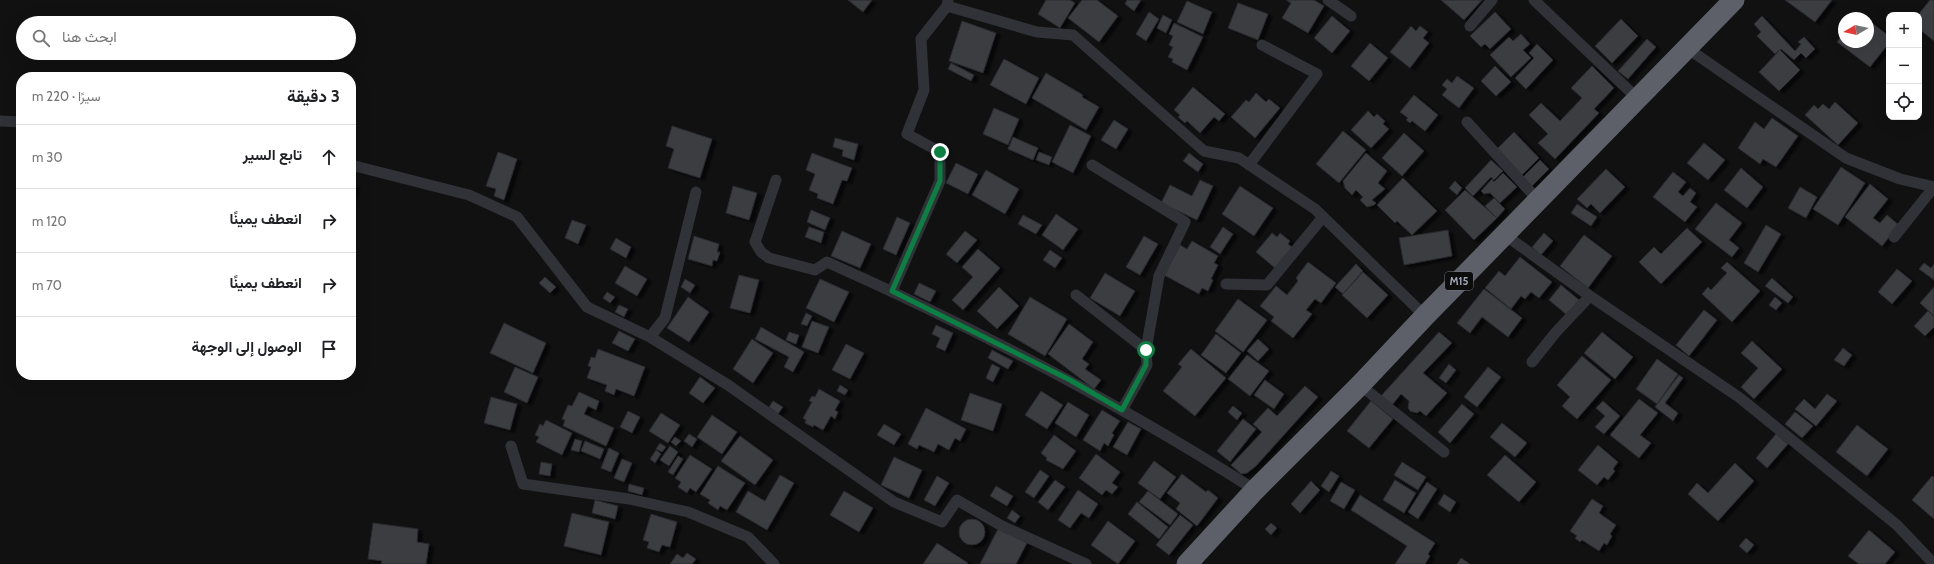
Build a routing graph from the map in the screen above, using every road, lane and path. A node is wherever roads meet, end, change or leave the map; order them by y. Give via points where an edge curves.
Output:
1 (1328, 0) edge
2 (1492, 0) edge
3 (1534, 0) edge
4 (1734, 0) edge
5 (948, 3) edge
6 (1351, 16) dead end
7 (1470, 26) dead end
8 (1262, 45) dead end
9 (1688, 48) junction
10 (1638, 99) junction
11 (0, 121) edge
12 (16, 122) edge
13 (1467, 122) dead end
14 (1092, 165) dead end
15 (1249, 165) junction
16 (356, 166) edge
17 (776, 180) dead end
18 (1934, 187) edge
19 (696, 192) dead end
20 (1538, 200) junction
21 (1323, 217) junction
22 (1505, 235) junction
23 (1894, 237) dead end
24 (1226, 284) dead end
25 (892, 291) junction
26 (1076, 295) dead end
27 (1590, 296) junction
28 (1425, 316) junction
29 (650, 336) junction
30 (1146, 350) junction
31 (1532, 362) dead end
32 (1360, 385) junction
33 (1122, 410) junction
34 (511, 446) dead end
35 (1444, 452) dead end
36 (1255, 490) junction
37 (1931, 562) edge
38 (1189, 563) edge
39 (774, 564) edge
40 (1086, 564) edge

1 - 6 street
2 - 7 street
3 - 10 street
4 - 9 highway, M15
5 - 15 street via 1037,32 1073,35 1204,151 1239,158
5 - 25 street via 921,39 924,90 907,134 940,152 940,181
8 - 15 street via 1317,74
9 - 10 highway, M15
9 - 18 street via 1846,158 1900,179
10 - 20 highway, M15
11 - 12 street
13 - 20 street
14 - 30 street via 1185,222 1159,276
15 - 21 street
16 - 29 street via 469,195 517,217 587,307
17 - 25 street via 755,242 761,252 769,258 815,270 827,262
18 - 23 street
19 - 29 street via 665,318
20 - 22 highway, M15
21 - 24 street via 1267,285
21 - 28 street
22 - 27 street
22 - 28 highway, M15
25 - 33 street via 1070,380
26 - 30 street
27 - 31 street
27 - 37 street via 1740,398 1897,525
28 - 32 highway, M15
29 - 40 street via 728,385 894,502 942,522 957,500 1002,526
30 - 33 street via 1146,365
32 - 35 street
32 - 36 highway, M15
33 - 36 street via 1179,441
34 - 39 street via 523,484 629,499 688,512 748,537
36 - 38 highway, M15

